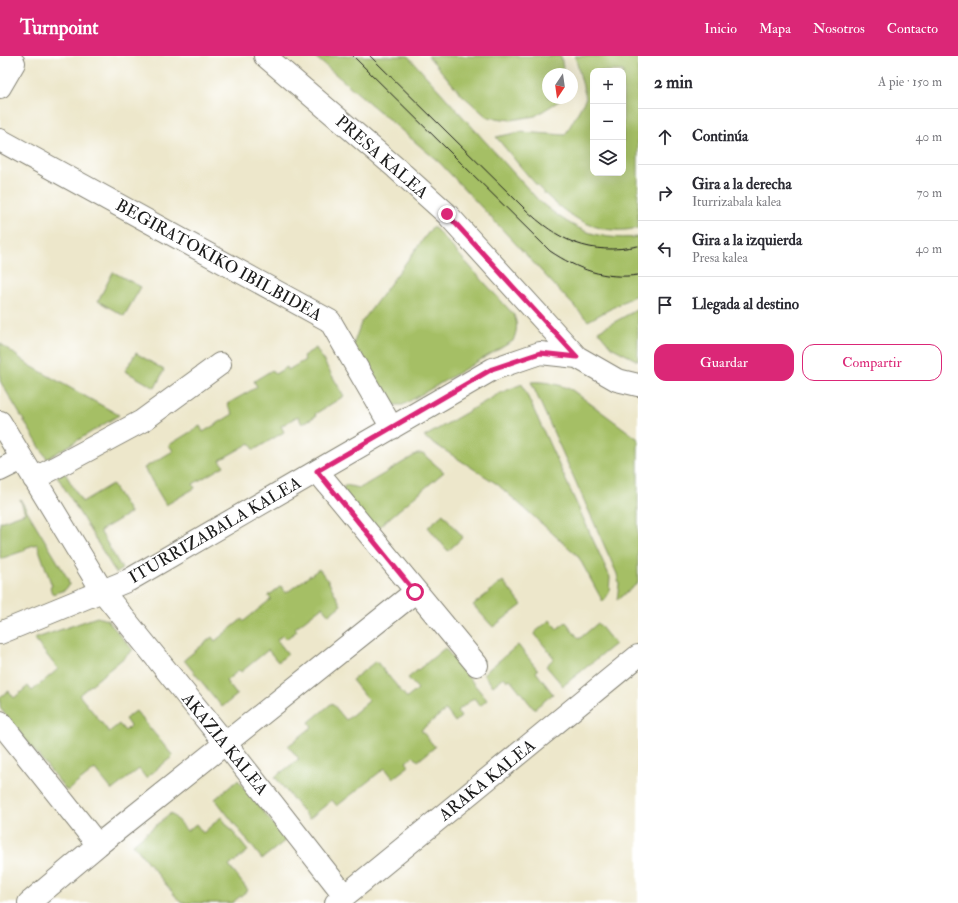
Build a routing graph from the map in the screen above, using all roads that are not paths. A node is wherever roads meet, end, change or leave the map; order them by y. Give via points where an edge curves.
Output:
1 (5, 56) edge
2 (265, 56) edge
3 (0, 87) edge
4 (0, 140) edge
5 (577, 357) junction
6 (220, 364) dead end
7 (638, 385) edge
8 (0, 422) edge
9 (392, 428) junction
10 (22, 460) junction
11 (0, 470) edge
12 (317, 471) junction
13 (34, 479) junction
14 (103, 592) junction
15 (415, 592) junction
16 (0, 633) edge
17 (638, 656) edge
18 (477, 665) dead end
19 (0, 722) edge
20 (225, 743) junction
21 (98, 845) junction
22 (341, 900) edge
23 (29, 903) edge

1 - 3 street via 14,63
2 - 5 street, PRESA KALEA via 447,214
4 - 9 street, BEGIRATOKIKO IBILBIDEA via 330,320
5 - 7 street, PRESA KALEA via 617,380
5 - 9 street, ITURRIZABALA KALEA via 540,353 510,362 492,369
6 - 13 street via 142,421
8 - 10 street, AKAZIA KALEA
9 - 12 street, ITURRIZABALA KALEA
10 - 11 street
10 - 13 street, AKAZIA KALEA
12 - 14 street, ITURRIZABALA KALEA via 129,580
12 - 15 street
13 - 14 street, AKAZIA KALEA
14 - 16 street, ITURRIZABALA KALEA
14 - 20 street, AKAZIA KALEA
15 - 18 street
15 - 20 street
17 - 22 street, ARAKA KALEA
19 - 21 street
20 - 21 street
20 - 22 street, AKAZIA KALEA
21 - 23 street

